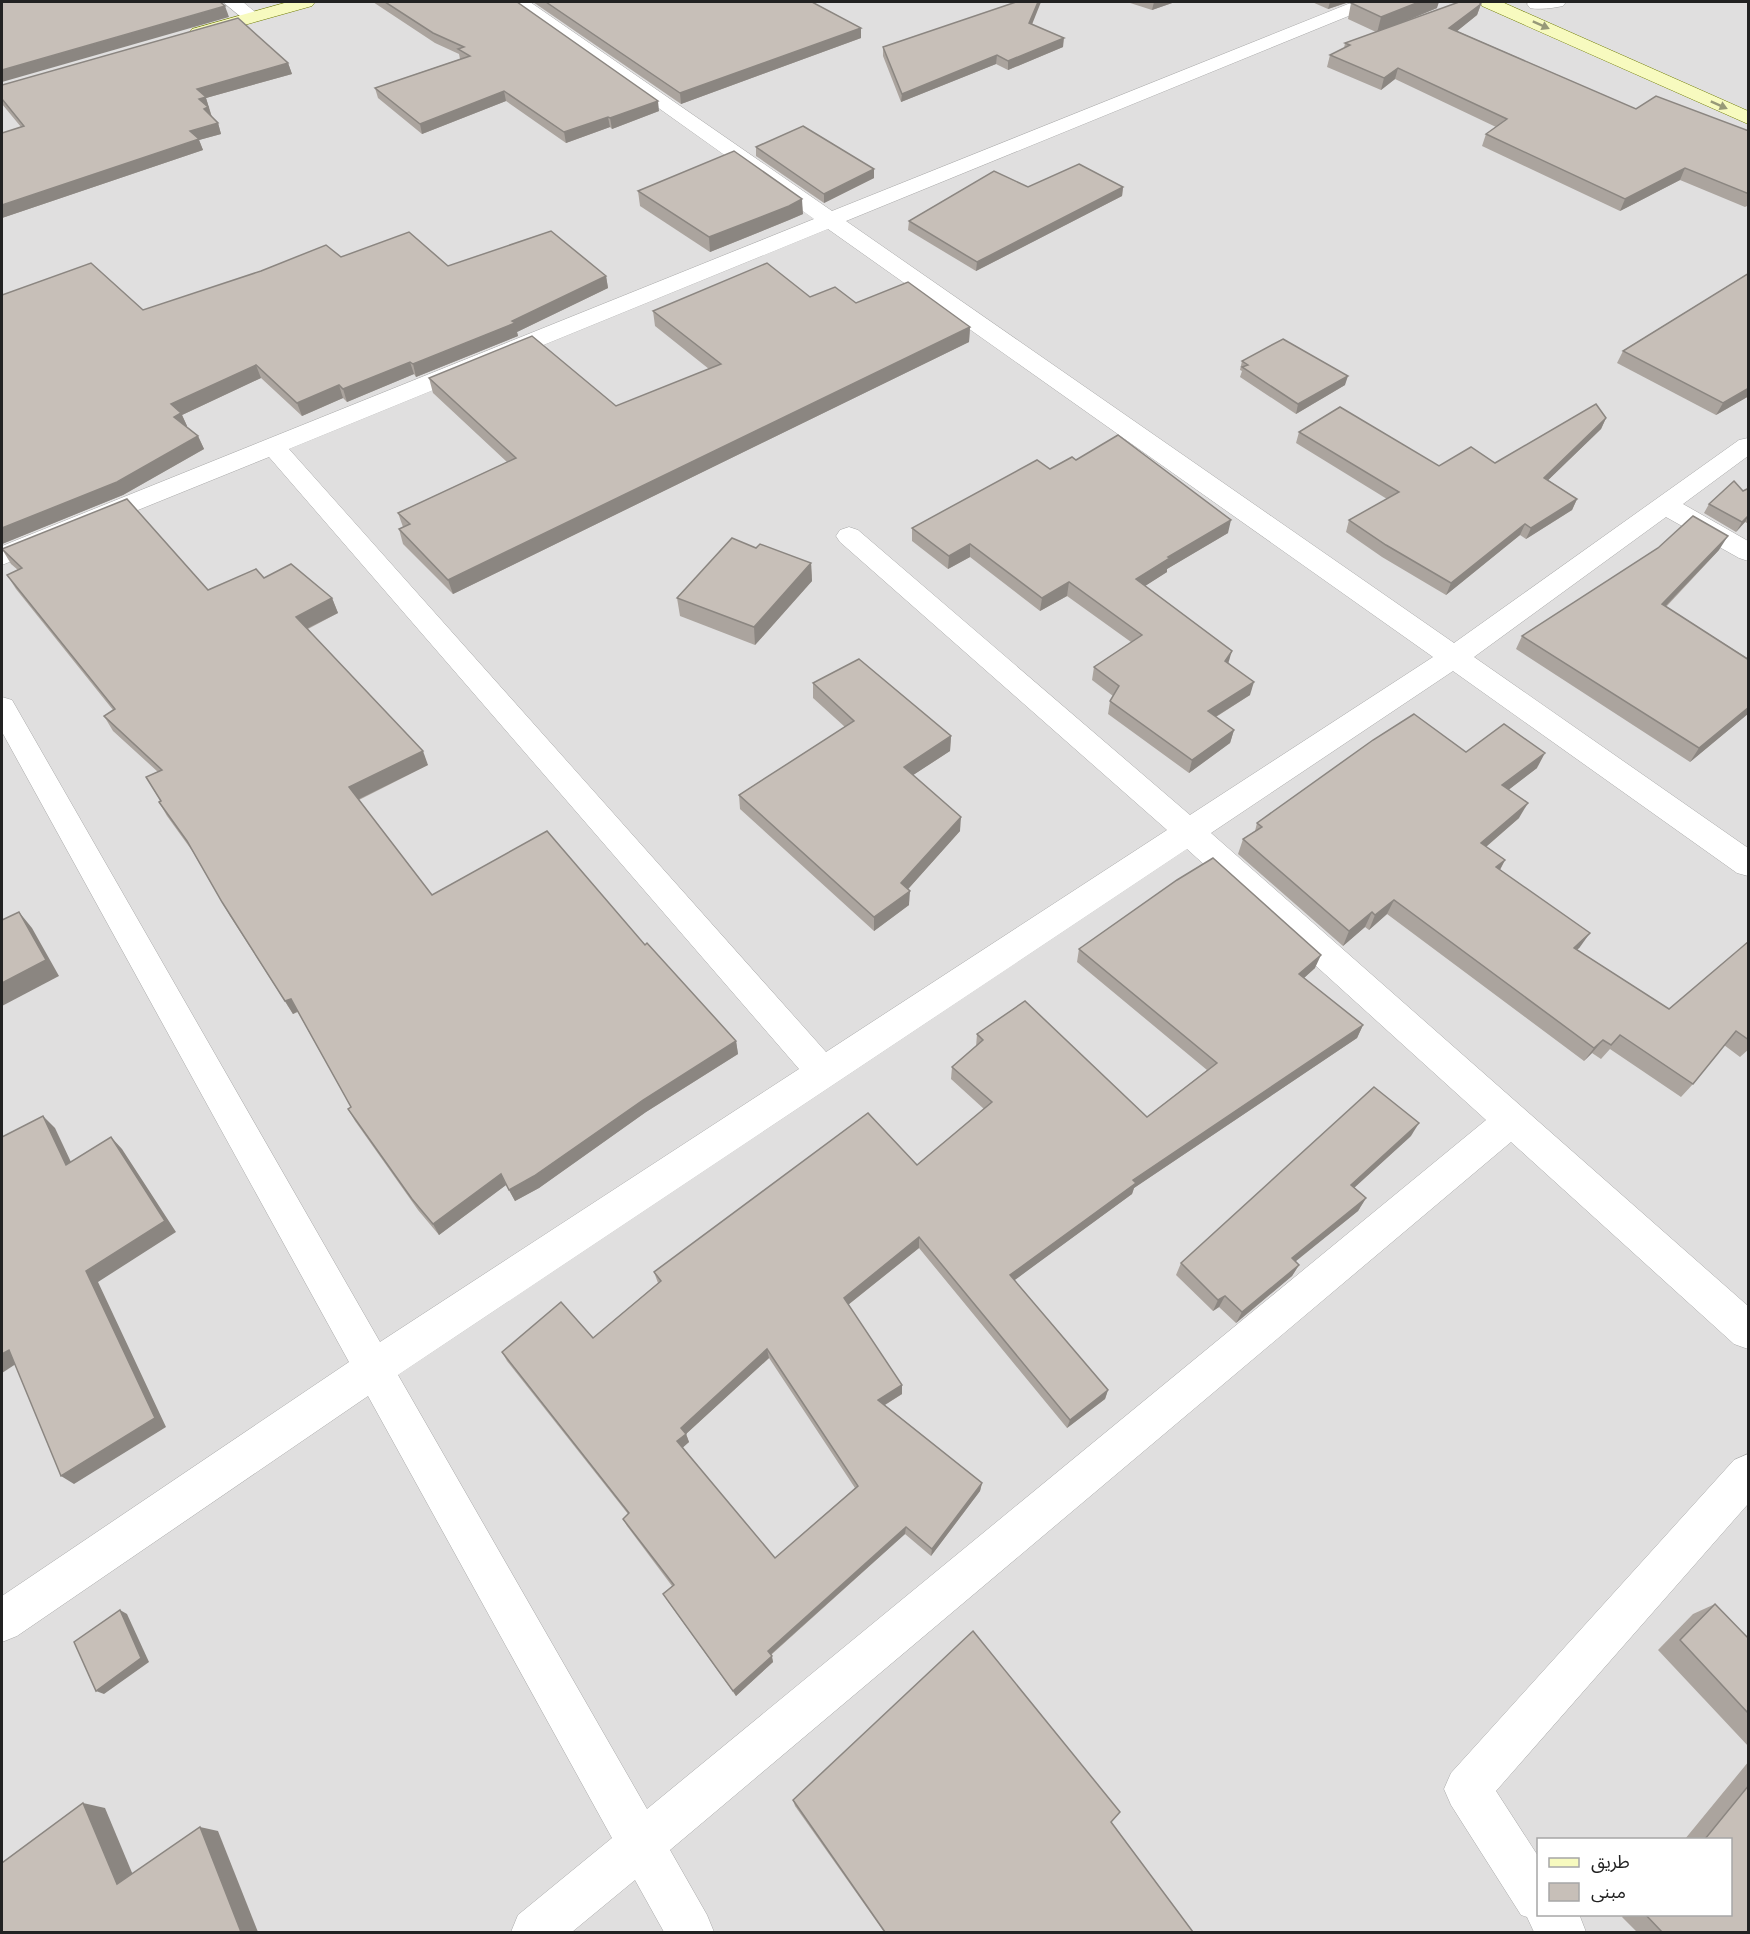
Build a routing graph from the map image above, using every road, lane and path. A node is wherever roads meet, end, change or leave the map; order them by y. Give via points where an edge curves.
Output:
1 (232, 2) edge
2 (306, 2) edge
3 (519, 2) edge
4 (1367, 2) edge
5 (1488, 2) edge
6 (1534, 2) edge
7 (1557, 2) edge
8 (252, 17) junction
9 (1568, 18) dead end
10 (184, 37) edge
11 (1749, 118) edge
12 (831, 220) junction
13 (1749, 445) edge
14 (273, 446) junction
15 (1665, 505) junction
16 (849, 536) dead end
17 (1749, 552) edge
18 (2, 556) edge
19 (1454, 657) junction
20 (2, 707) edge
21 (1189, 832) junction
22 (1749, 864) edge
23 (824, 1072) junction
24 (1512, 1120) junction
25 (1749, 1331) edge
26 (373, 1369) junction
27 (1749, 1474) edge
28 (2, 1621) edge
29 (640, 1845) junction
30 (1537, 1895) edge
31 (1551, 1916) edge
32 (535, 1932) edge
33 (690, 1932) edge
34 (1562, 1932) edge

1 - 8 street
2 - 8 street
3 - 12 street
4 - 12 street
5 -> 11 street
6 - 7 street
6 - 9 street
8 - 10 street
12 - 14 street
12 - 19 street
13 - 15 street
14 - 18 street
14 - 23 street
15 - 17 street
15 - 19 street
16 - 21 street
19 - 21 street
19 - 22 street
20 - 26 street
21 - 23 street
21 - 24 street
23 - 26 street
24 - 25 street
24 - 29 street
26 - 28 street
26 - 29 street
27 - 30 street via 1467,1789
29 - 32 street
29 - 33 street
31 - 34 street

